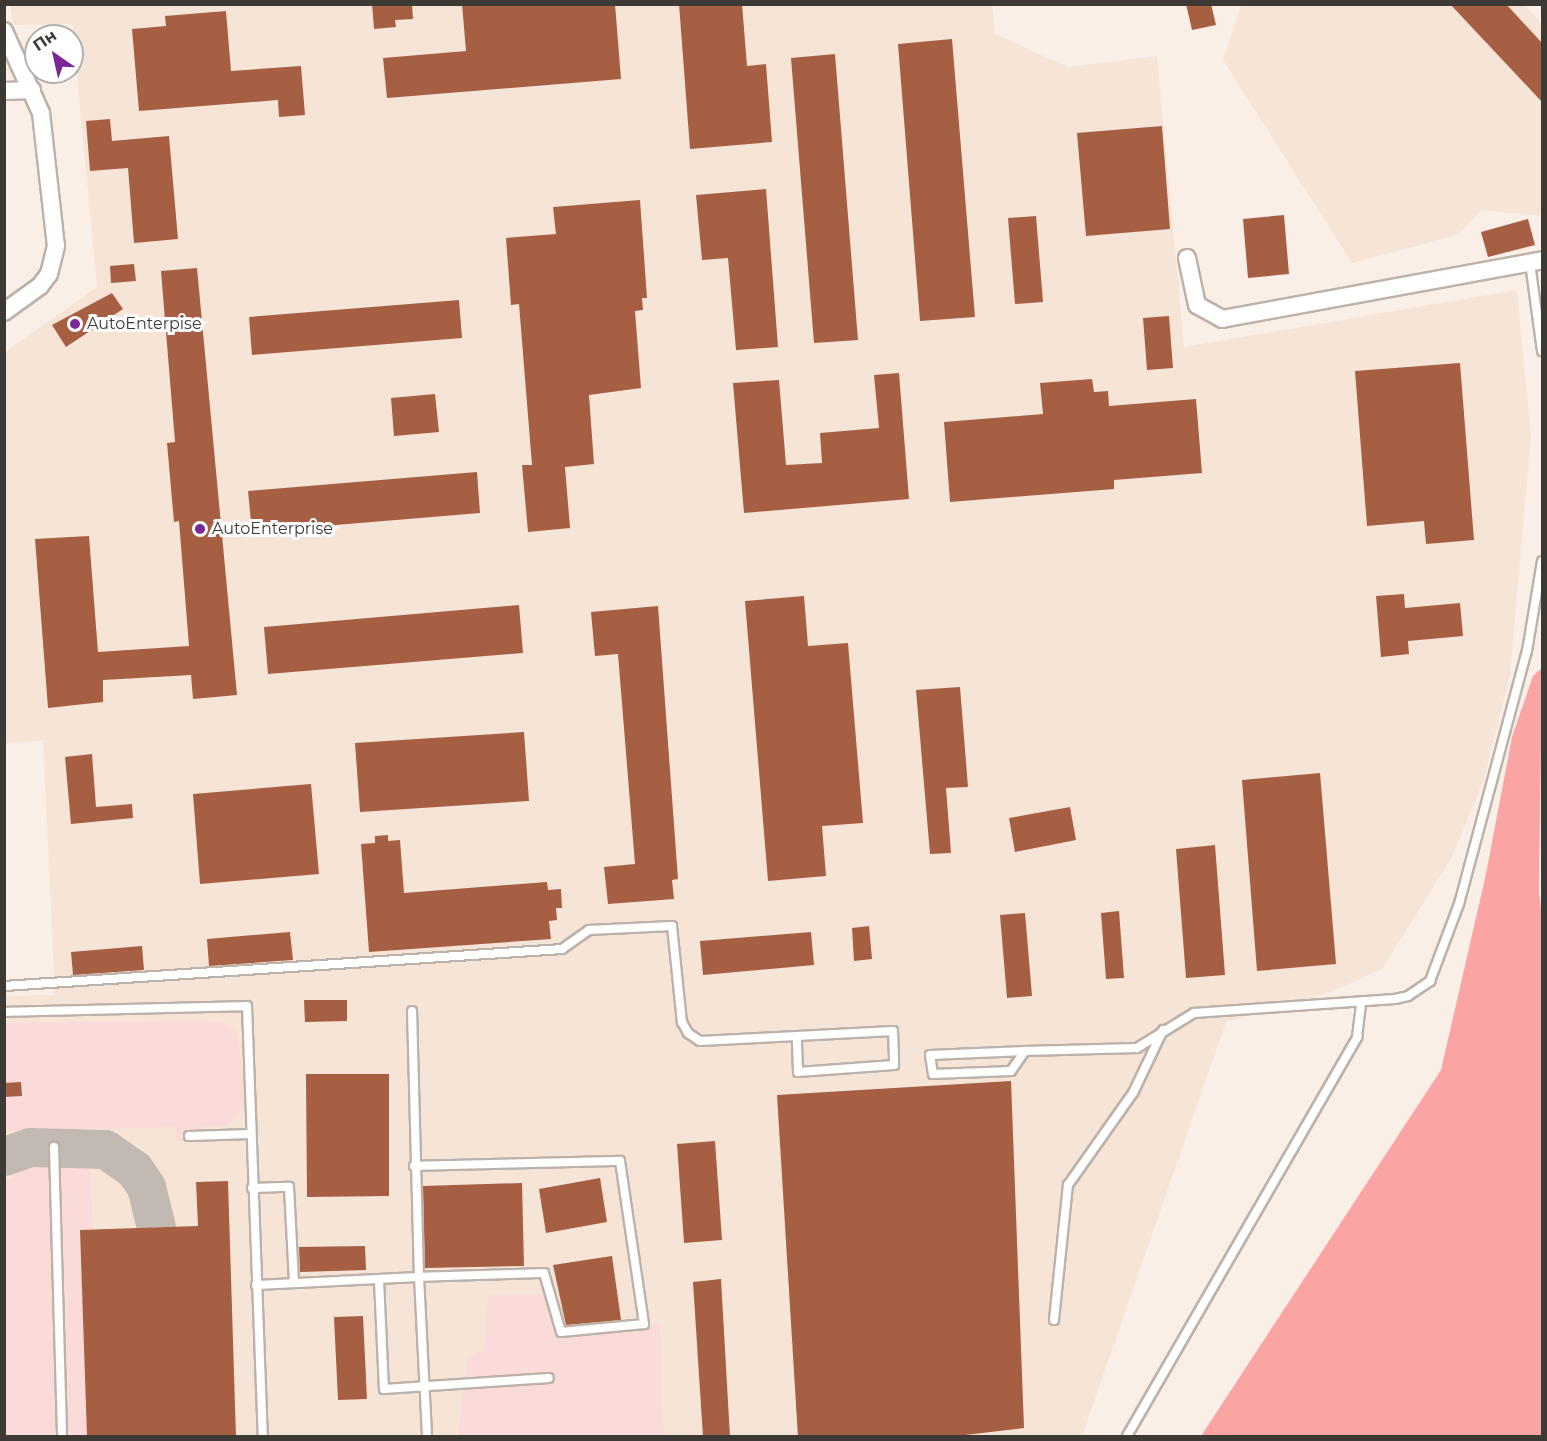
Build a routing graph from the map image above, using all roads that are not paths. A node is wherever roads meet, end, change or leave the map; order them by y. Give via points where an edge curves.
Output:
1 (4, 31) edge
2 (32, 90) junction
3 (4, 91) edge
4 (1187, 258) dead end
5 (1536, 262) edge
6 (4, 312) edge
7 (1542, 351) edge
8 (1542, 561) edge
9 (4, 986) edge
10 (1362, 1003) junction
11 (412, 1011) dead end
12 (4, 1012) edge
13 (1164, 1028) junction
14 (797, 1036) junction
15 (1025, 1051) junction
16 (250, 1134) junction
17 (189, 1136) dead end
18 (54, 1147) dead end
19 (414, 1166) junction
20 (252, 1188) junction
21 (419, 1277) junction
22 (379, 1280) junction
23 (294, 1283) junction
24 (256, 1285) junction
25 (1054, 1320) dead end
26 (549, 1378) dead end
27 (426, 1387) junction
28 (62, 1437) edge
29 (263, 1437) edge
30 (427, 1437) edge
31 (1127, 1437) edge

1 - 2 street
2 - 3 street
2 - 6 street via 41,113 54,260 40,286
4 - 5 street via 1197,305 1222,319
5 - 7 lane
8 - 10 lane via 1527,651 1460,904 1437,969 1425,985 1408,996
9 - 14 lane via 562,949 590,930 672,926 682,1022 688,1033 700,1041
10 - 13 lane via 1194,1013
10 - 31 lane via 1357,1037
11 - 19 lane
12 - 16 lane via 248,1006
13 - 15 lane via 1137,1048
13 - 25 lane via 1133,1093 1068,1185
14 - 14 lane via 893,1031 894,1065 798,1072
15 - 15 lane via 953,1054 930,1055 933,1074 1011,1071
16 - 17 lane
16 - 20 lane
18 - 28 lane
19 - 21 lane
19 - 21 lane via 621,1161 644,1324 561,1332 544,1273
20 - 23 lane via 289,1187
20 - 24 lane
21 - 22 lane
21 - 27 lane
22 - 23 lane
22 - 27 lane via 384,1389
23 - 24 lane
24 - 29 lane
26 - 27 lane
27 - 30 lane

